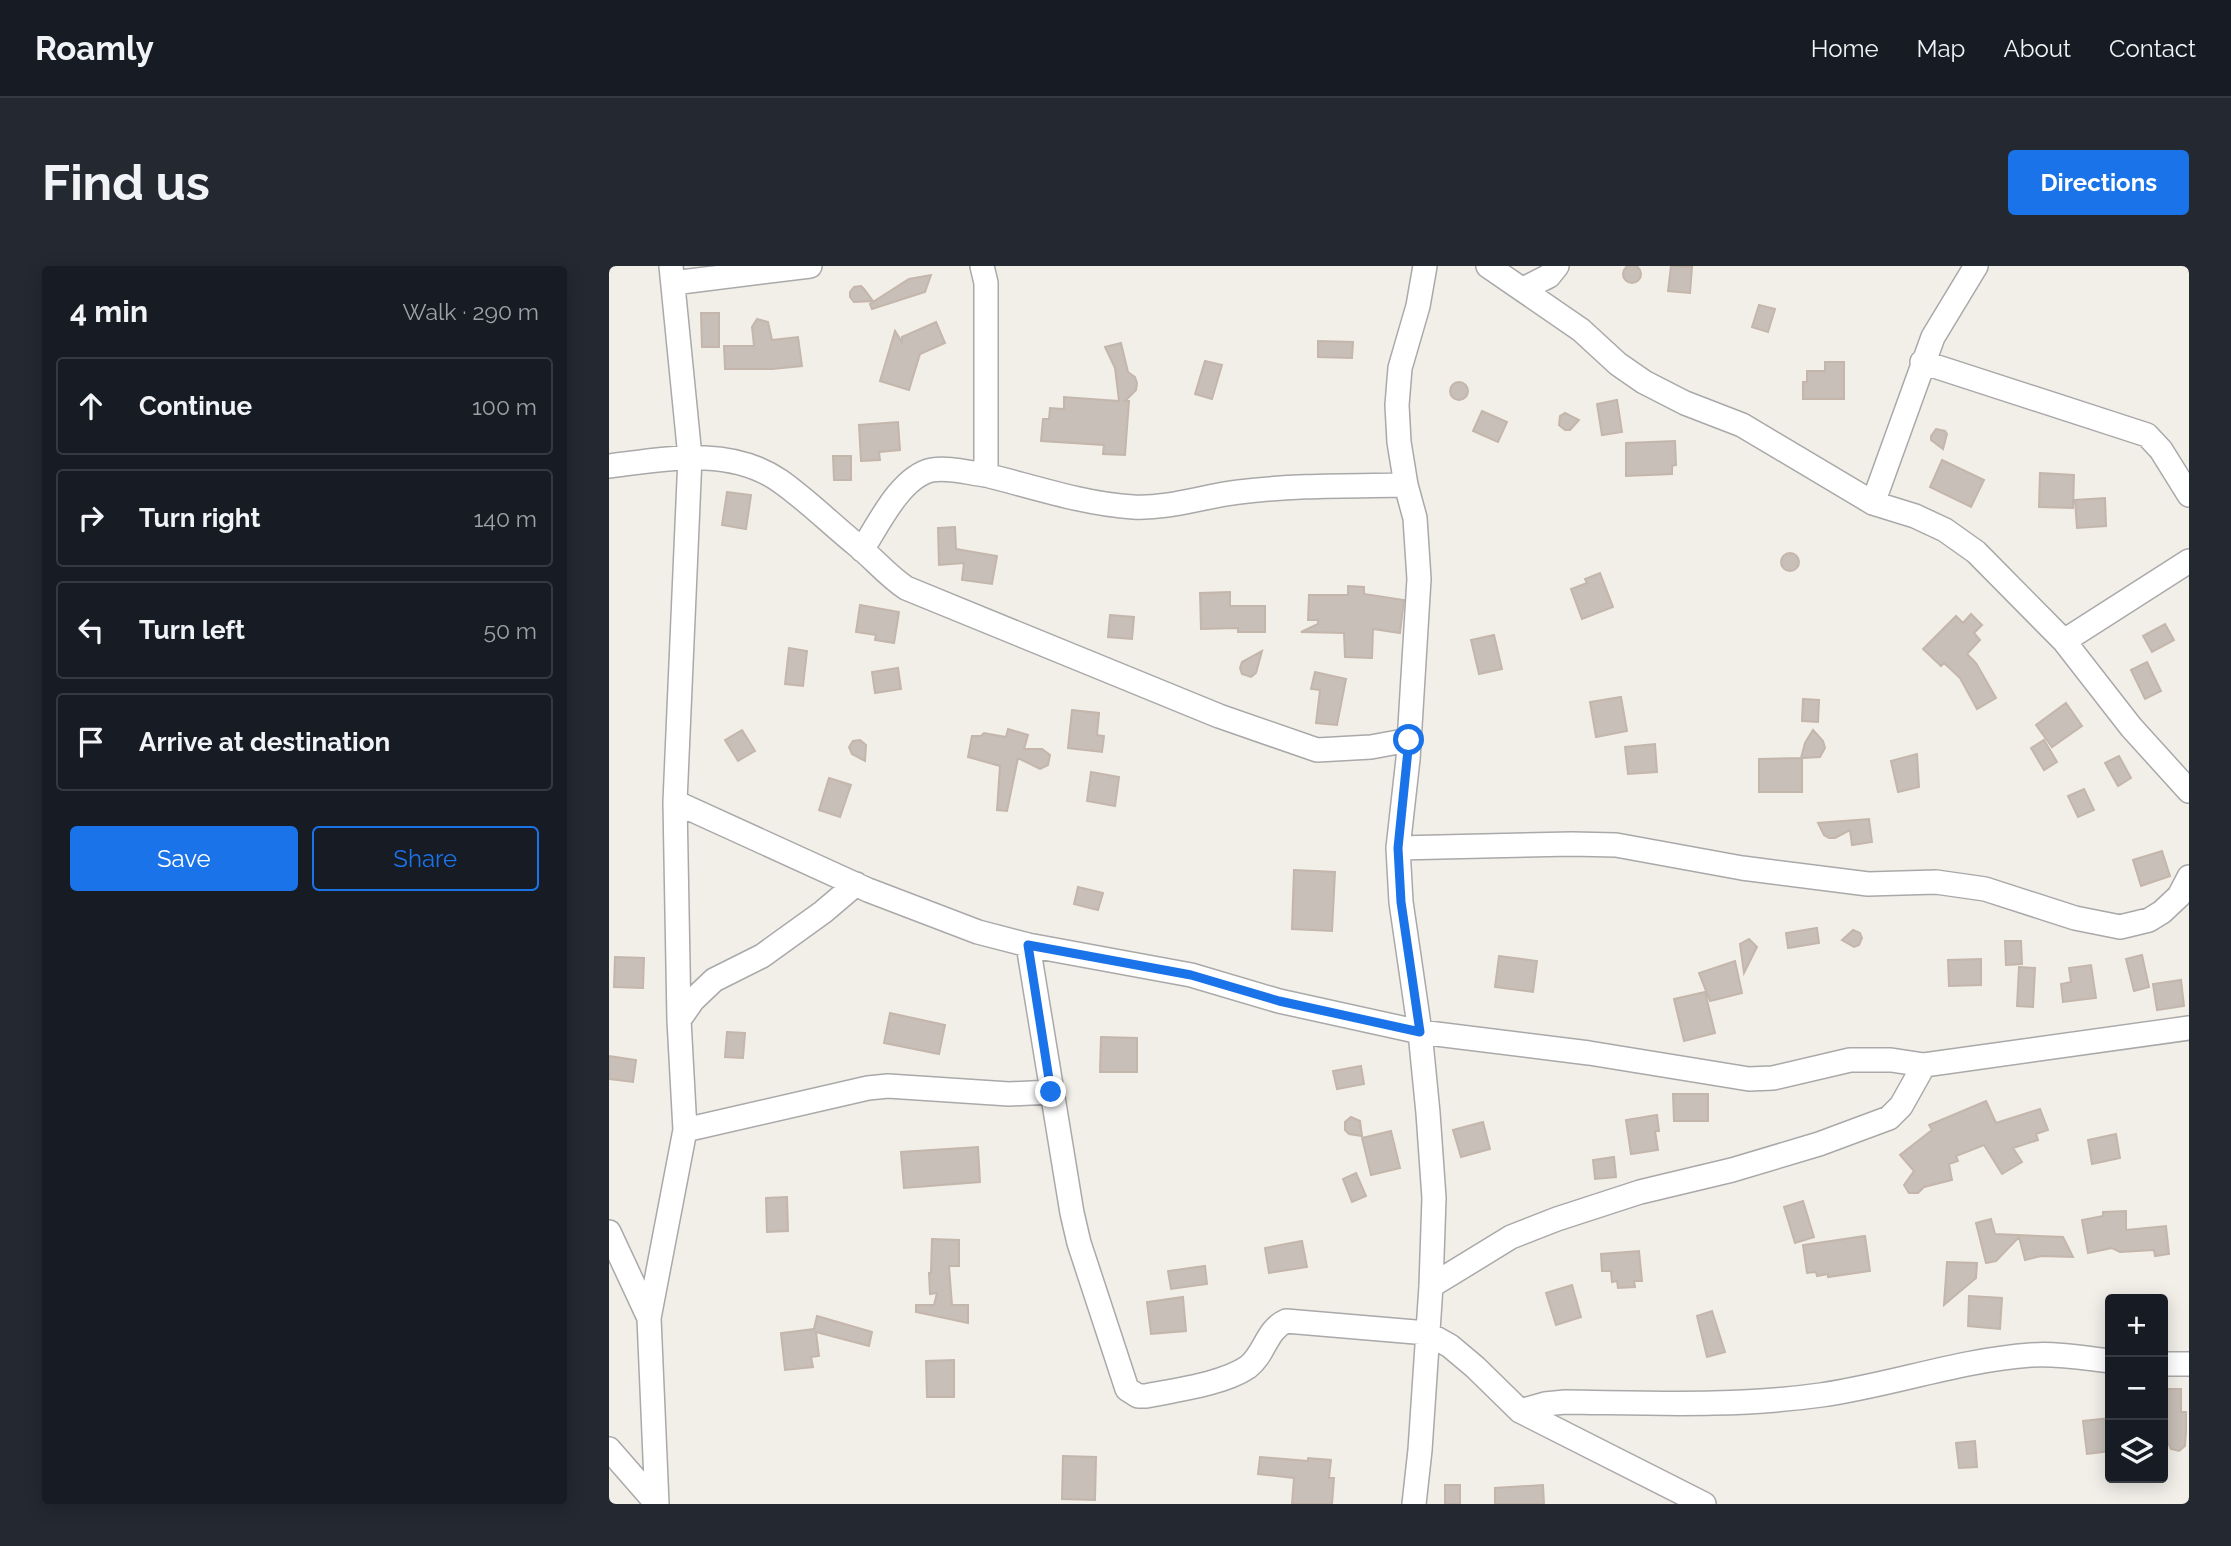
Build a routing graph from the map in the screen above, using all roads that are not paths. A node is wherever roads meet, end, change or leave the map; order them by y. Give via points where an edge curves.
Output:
1 (810, 266) edge
2 (982, 266) edge
3 (1425, 266) edge
4 (1488, 266) edge
5 (1557, 266) edge
6 (1976, 266) edge
7 (672, 274) edge
8 (1523, 289) junction
9 (1923, 362) junction
10 (690, 457) junction
11 (609, 466) edge
12 (986, 475) junction
13 (1406, 485) junction
14 (2189, 495) edge
15 (1873, 502) junction
16 (862, 550) junction
17 (2189, 561) edge
18 (2064, 641) junction
19 (1409, 740) junction
20 (2189, 791) edge
21 (675, 802) junction
22 (1398, 848) junction
23 (2189, 877) edge
24 (856, 884) junction
25 (1028, 945) junction
26 (679, 1020) junction
27 (2189, 1028) edge
28 (1420, 1032) junction
29 (1924, 1065) junction
30 (1051, 1092) junction
31 (685, 1130) junction
32 (609, 1232) edge
33 (1431, 1286) junction
34 (649, 1318) junction
35 (1427, 1333) junction
36 (2105, 1360) edge
37 (2168, 1364) edge
38 (2189, 1364) edge
39 (1520, 1411) junction
40 (609, 1450) edge
41 (1414, 1504) edge
42 (1704, 1504) edge

1 - 7 street
2 - 12 street via 986,283
3 - 13 street via 1400,368 1397,405
4 - 8 street
5 - 8 street via 1549,276
6 - 9 street
7 - 10 street
8 - 15 street via 1644,382 1742,425
9 - 14 street via 2147,435
9 - 15 street
10 - 11 street
10 - 16 street via 738,463 780,481
10 - 21 street
12 - 13 street via 1136,507 1238,492
12 - 16 street via 931,470 917,476 897,496
13 - 19 street via 1415,518 1419,579
15 - 18 street via 1945,530 1976,552
16 - 19 street via 906,588 1317,750
17 - 18 street
18 - 20 street via 2131,727
19 - 22 street
21 - 24 street
21 - 26 street
22 - 23 street via 1616,845 1868,884 1936,883 1985,889 2075,918 2120,927 2162,912 2179,896
22 - 28 street
24 - 25 street via 978,932
24 - 26 street via 780,944 714,980
25 - 28 street via 1191,975 1279,1001
25 - 30 street
26 - 31 street
27 - 29 street
28 - 29 street via 1749,1079 1850,1060
28 - 33 street via 1434,1198
29 - 33 street via 1889,1118 1819,1144 1557,1219 1511,1237
30 - 31 street via 868,1088
30 - 35 street via 1079,1243 1118,1368 1132,1393 1146,1396 1233,1374 1262,1353 1272,1330 1286,1321
31 - 34 street
32 - 34 street
33 - 35 street
34 - 40 street via 657,1504
35 - 39 street via 1450,1346
35 - 41 street
36 - 39 street via 2032,1355 1772,1401 1565,1402
37 - 38 street
39 - 42 street

